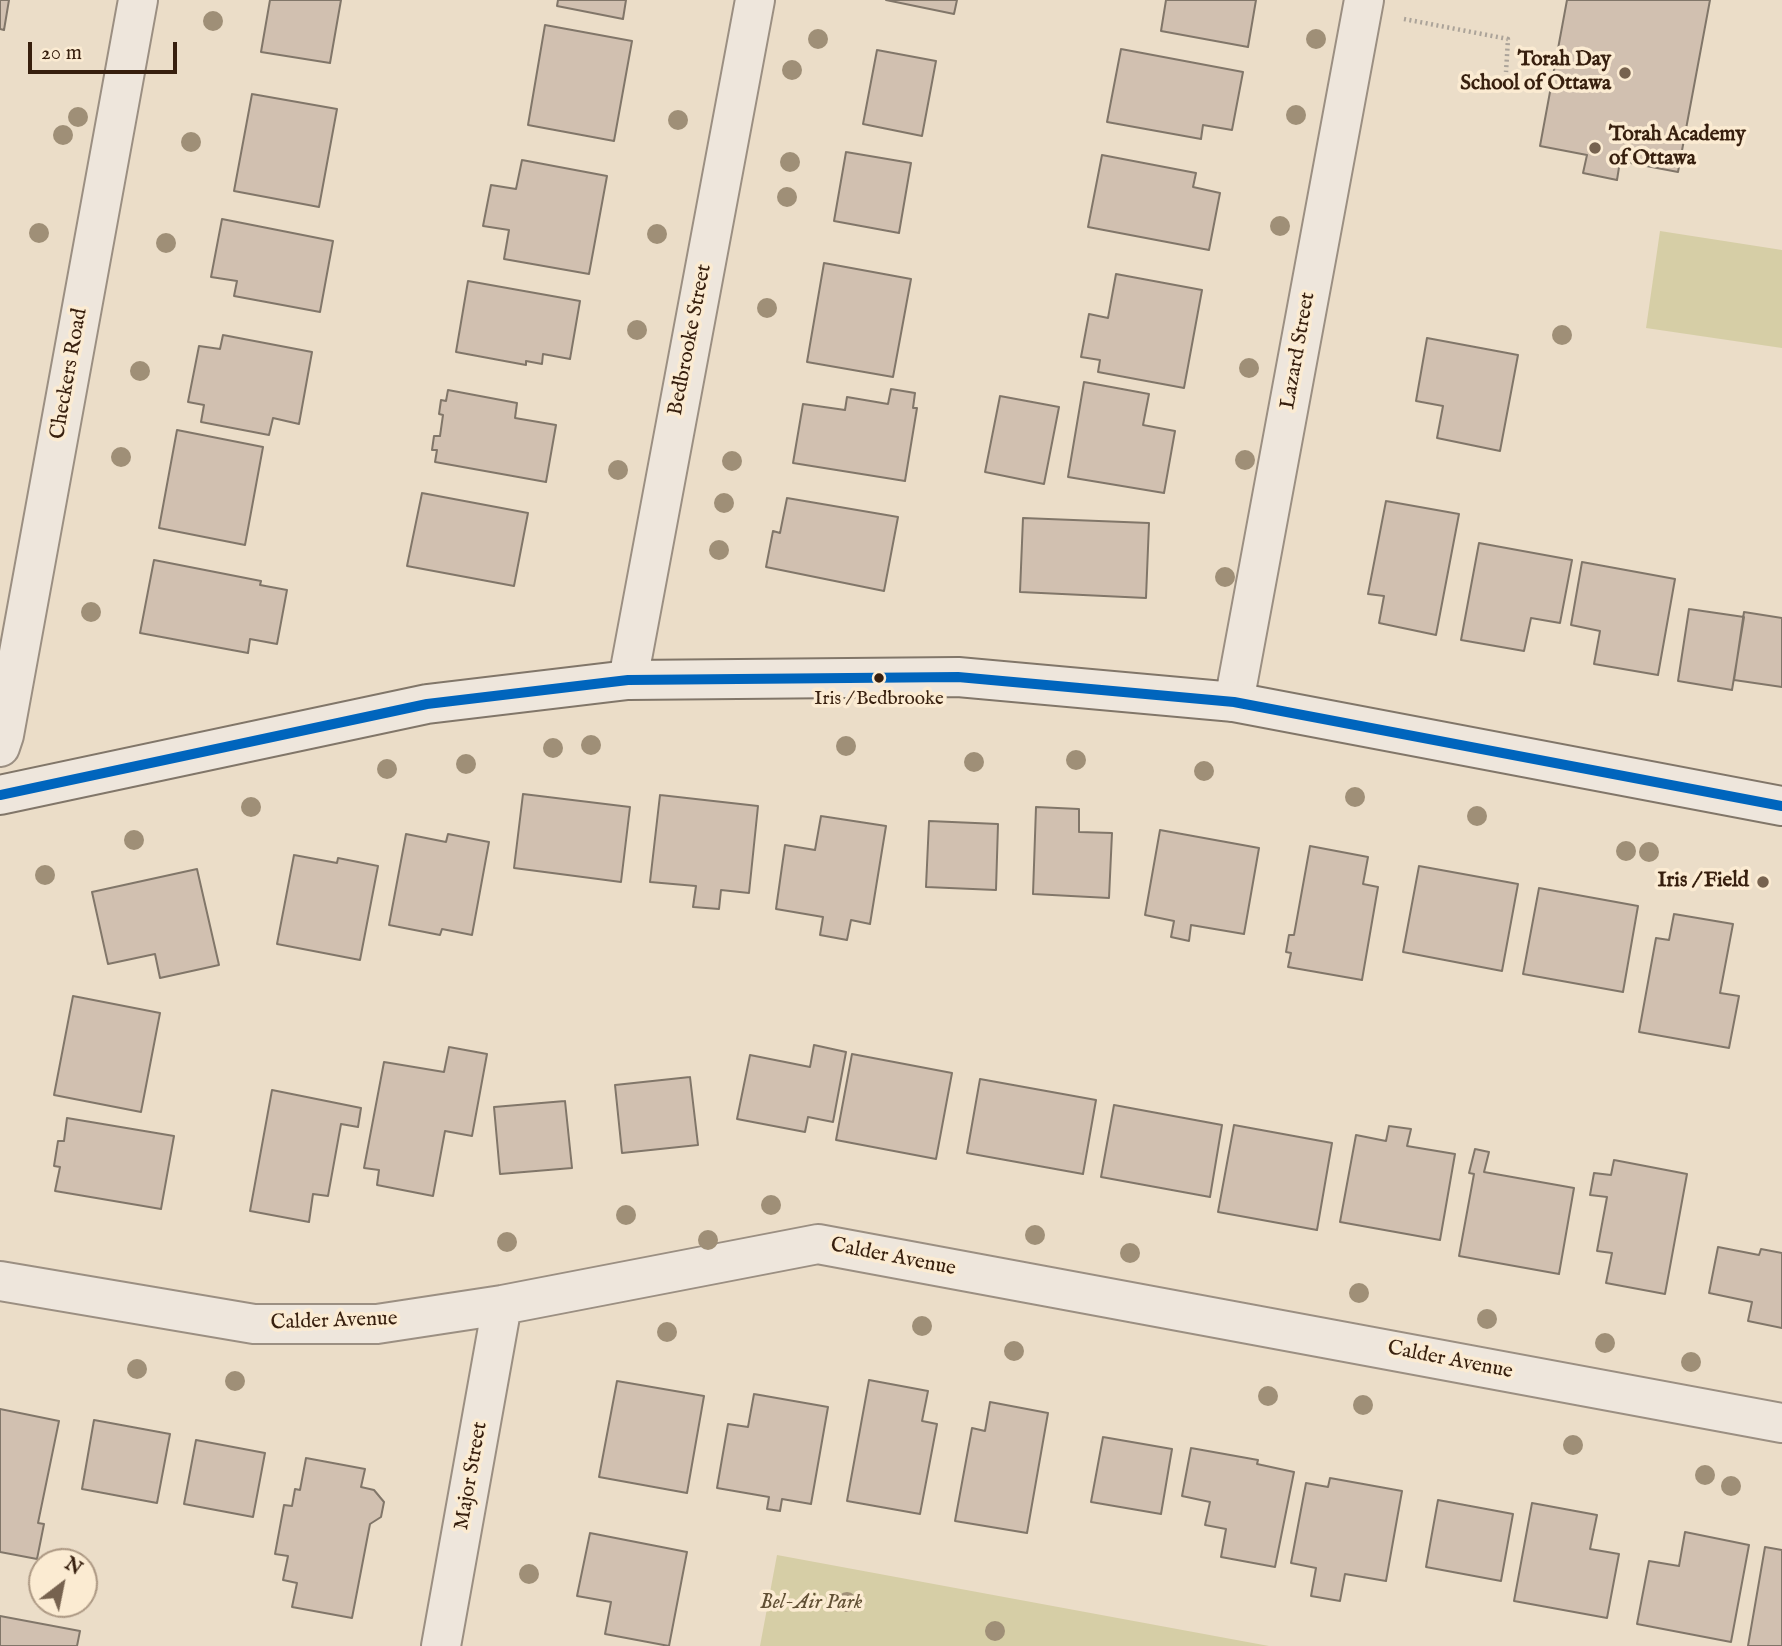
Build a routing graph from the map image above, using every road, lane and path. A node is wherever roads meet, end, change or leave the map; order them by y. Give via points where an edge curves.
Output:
1 (138, 0) edge
2 (755, 0) edge
3 (1363, 6) edge
4 (1506, 72) dead end
5 (628, 680) junction
6 (1234, 702) junction
7 (0, 747) edge
8 (0, 795) edge
9 (1782, 806) edge
10 (0, 1281) edge
11 (502, 1305) junction
12 (1782, 1423) edge
13 (441, 1646) edge

1 - 7 street, Checkers Road
2 - 5 street, Bedbrooke Street
3 - 4 path via 1508,39
3 - 6 street, Lazard Street
5 - 6 street via 958,677
5 - 8 street via 427,704
6 - 9 street
10 - 11 street, Calder Avenue via 254,1324 377,1324
11 - 12 street, Calder Avenue via 818,1244
11 - 13 street, Major Street

